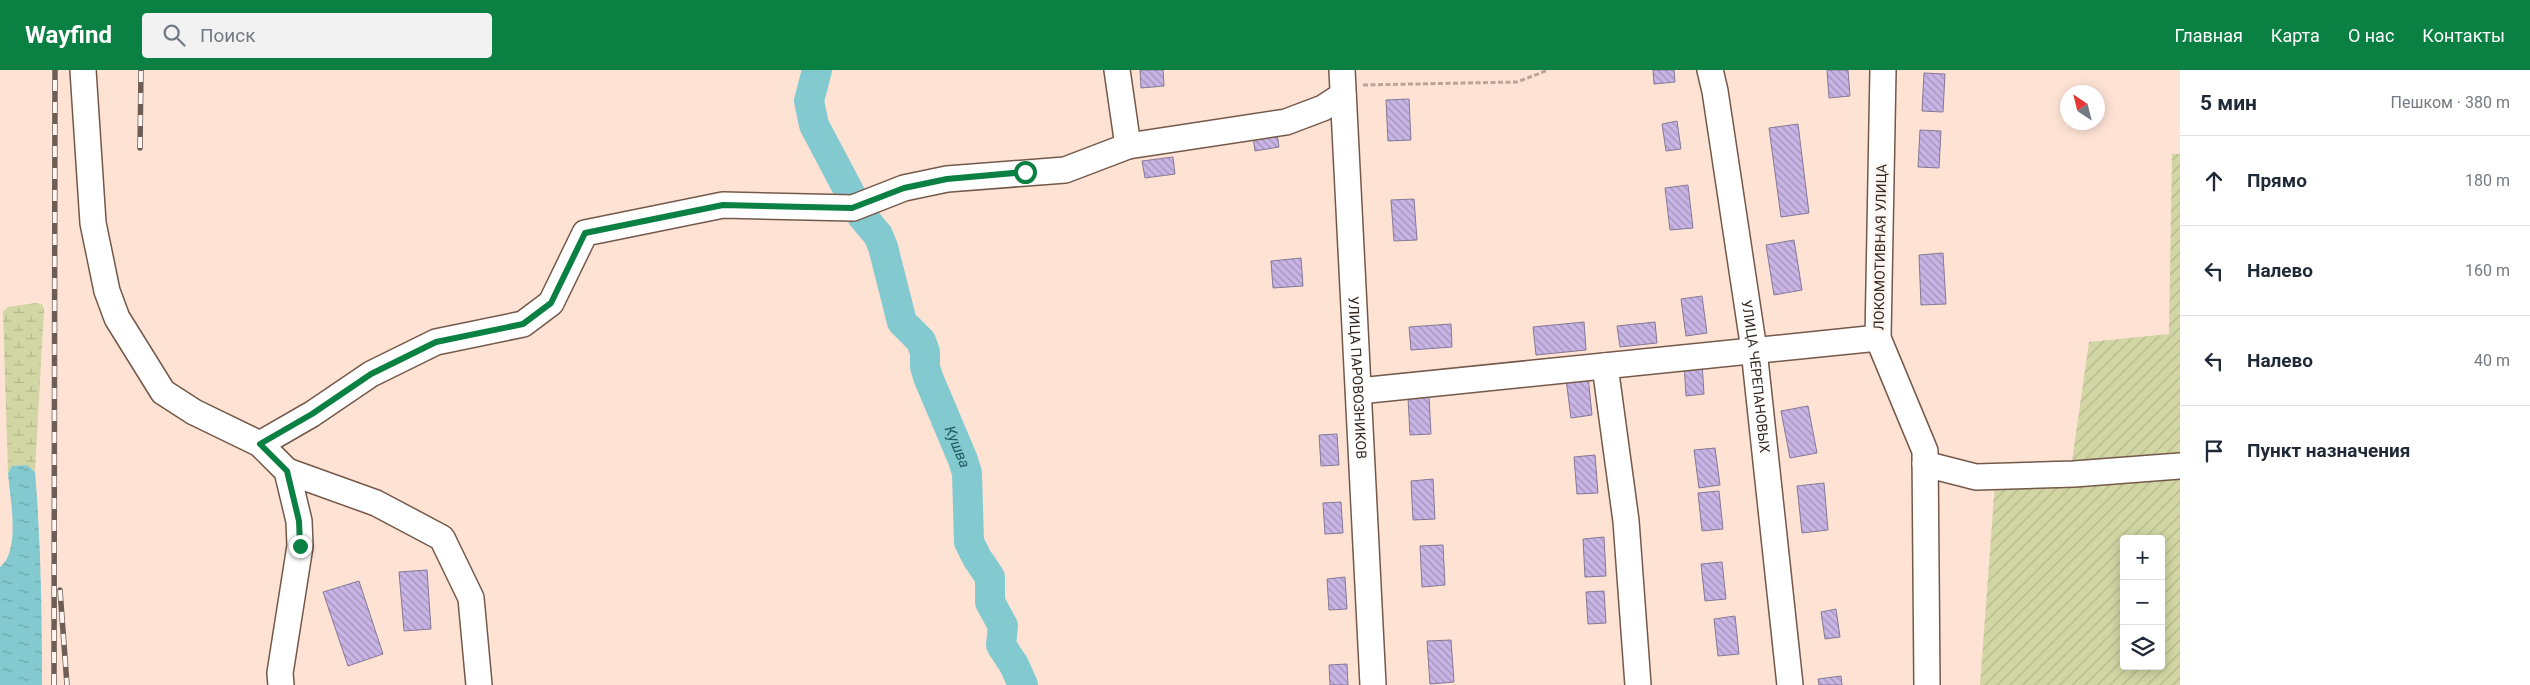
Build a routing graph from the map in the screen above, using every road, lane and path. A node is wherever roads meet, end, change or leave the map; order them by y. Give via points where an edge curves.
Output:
1 (83, 70) edge
2 (1117, 70) edge
3 (1548, 70) edge
4 (1710, 70) edge
5 (1883, 70) edge
6 (1342, 83) edge
7 (1128, 146) junction
8 (1878, 338) junction
9 (1754, 350) junction
10 (1605, 366) junction
11 (1358, 391) junction
12 (260, 444) junction
13 (1925, 464) junction
14 (2180, 466) edge
15 (287, 471) junction
16 (281, 685) edge
17 (479, 685) edge
18 (1373, 685) edge
19 (1638, 685) edge
20 (1790, 685) edge
21 (1927, 685) edge

1 - 12 street via 93,223 107,291 118,318 163,392 194,412
2 - 7 street
3 - 6 path via 1517,82 1405,86
4 - 9 street, УЛИЦА ЧЕРЕПАНОВЫХ
5 - 8 street, ЛОКОМОТИВНАЯ УЛИЦА
6 - 7 street via 1324,108 1286,122
6 - 11 street, УЛИЦА ПАРОВОЗНИКОВ
7 - 12 street via 1065,170 947,179 904,188 852,208 723,205 585,233 551,303 523,324 436,342 371,374
8 - 9 street
8 - 13 street, ЛОКОМОТИВНАЯ УЛИЦА via 1925,451
9 - 10 street
9 - 20 street, УЛИЦА ЧЕРЕПАНОВЫХ
10 - 11 street
10 - 19 street via 1626,521
11 - 18 street, УЛИЦА ПАРОВОЗНИКОВ
12 - 15 street
13 - 14 street via 1976,477
13 - 21 street, ЛОКОМОТИВНАЯ УЛИЦА
15 - 16 street via 299,521 300,546 280,673
15 - 17 street via 376,503 442,538 470,598

